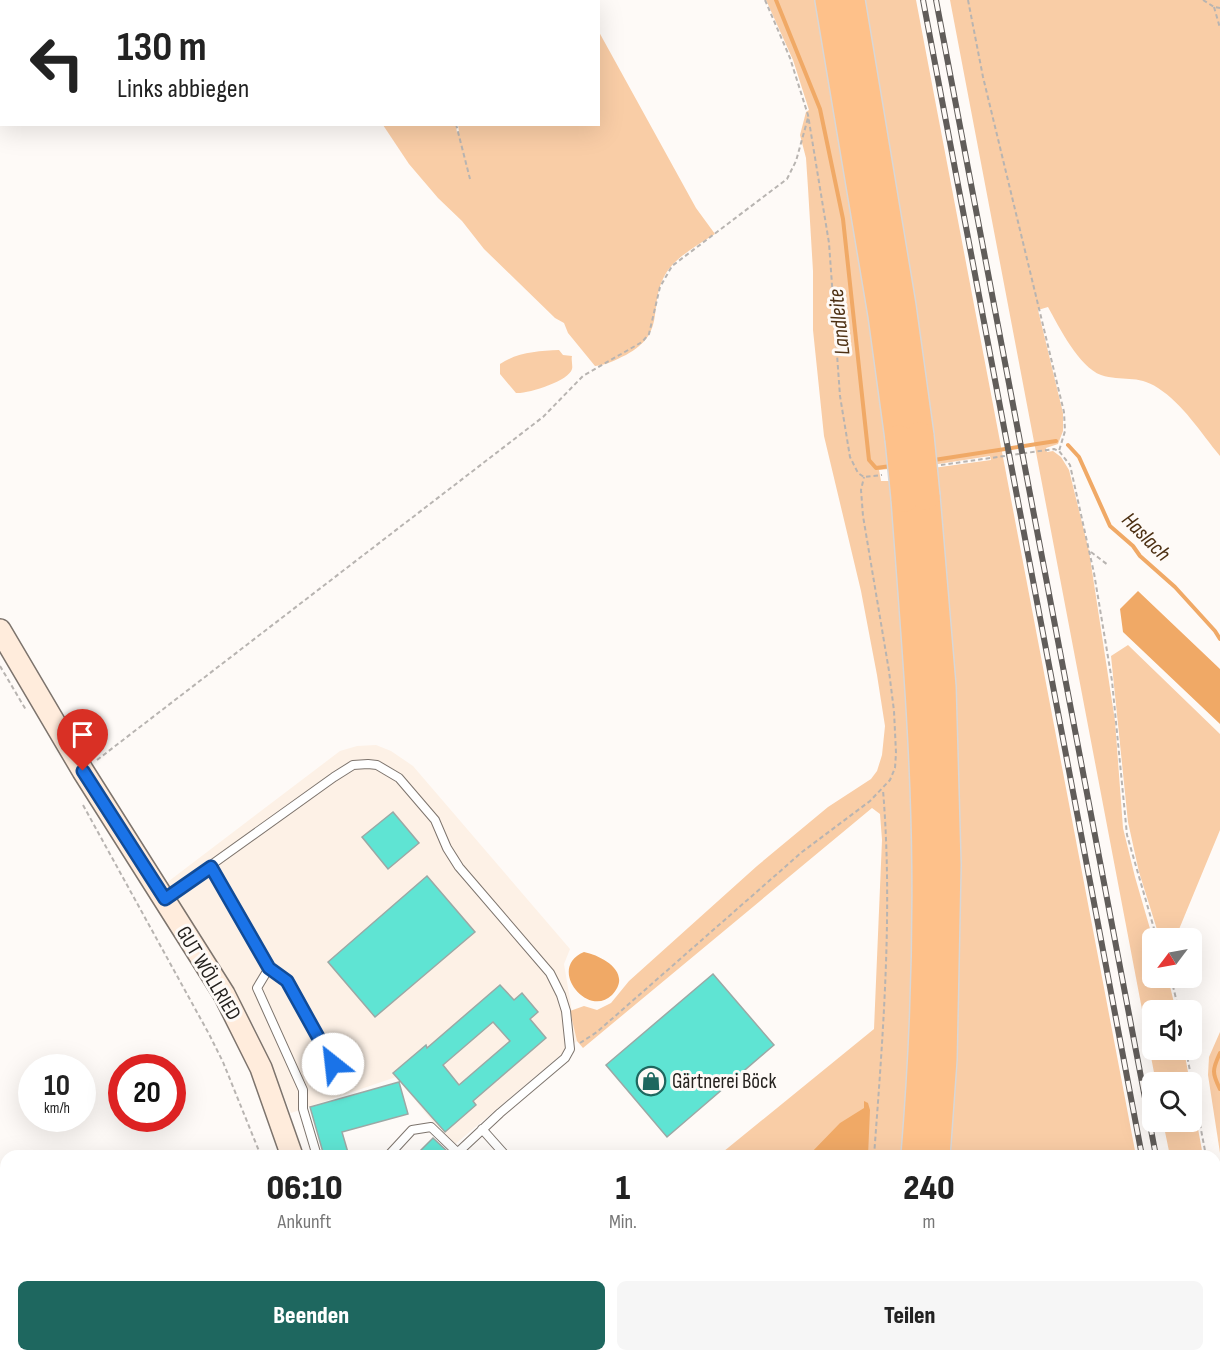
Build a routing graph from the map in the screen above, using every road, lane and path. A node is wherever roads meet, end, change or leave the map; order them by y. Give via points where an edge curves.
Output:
1 (765, 0) edge
2 (829, 0) edge
3 (851, 0) edge
4 (968, 0) edge
5 (1203, 0) edge
6 (1220, 3) edge
7 (1217, 7) edge
8 (1220, 28) edge
9 (808, 115) junction
10 (457, 126) edge
11 (470, 179) dead end
12 (909, 438) junction
13 (1059, 451) junction
14 (941, 465) dead end
15 (882, 475) dead end
16 (864, 477) junction
17 (915, 497) junction
18 (1090, 551) junction
19 (1108, 565) dead end
20 (0, 630) edge
21 (0, 666) edge
22 (29, 715) dead end
23 (83, 771) junction
24 (883, 790) junction
25 (82, 803) dead end
26 (211, 867) junction
27 (165, 899) junction
28 (1154, 928) edge
29 (269, 968) junction
30 (570, 1049) junction
31 (1188, 1060) edge
32 (345, 1084) dead end
33 (482, 1129) junction
34 (259, 1150) edge
35 (290, 1150) edge
36 (315, 1150) edge
37 (394, 1150) edge
38 (452, 1150) edge
39 (461, 1150) edge
40 (501, 1150) edge
41 (874, 1150) edge
42 (916, 1150) edge
43 (936, 1150) edge
44 (1205, 1150) edge

1 - 9 path via 790,58
2 - 12 highway via 882,315
3 - 12 highway via 902,306
4 - 13 path via 1064,412
5 - 7 path
6 - 7 path
7 - 8 path
9 - 16 path via 830,253 844,431 853,466
9 - 23 path via 796,162 787,179 672,266 660,287 649,334 642,342 583,376 543,417
10 - 11 path
12 - 17 highway, bridge
13 - 14 path via 1054,448
13 - 18 path via 1074,475
15 - 16 path
16 - 24 path via 863,516 894,711 895,768
17 - 42 highway via 926,865 923,1061
17 - 43 highway via 942,687 947,865
18 - 19 path
18 - 28 path via 1112,681 1127,835
20 - 23 street, GUT WÖLLRIED
21 - 22 path
23 - 27 street, GUT WÖLLRIED
24 - 30 path via 810,845 597,1032
24 - 41 path via 888,856
25 - 34 path via 209,1034
26 - 27 lane
26 - 29 lane
26 - 30 lane via 353,765 377,765 399,778 435,820 459,867 550,973 566,1011
27 - 35 street, GUT WÖLLRIED via 244,1032
29 - 32 lane via 287,981
29 - 36 lane via 257,988 303,1090 303,1109
30 - 33 lane via 565,1058
31 - 44 path
33 - 39 lane
33 - 40 lane
37 - 38 lane via 412,1130 431,1126

